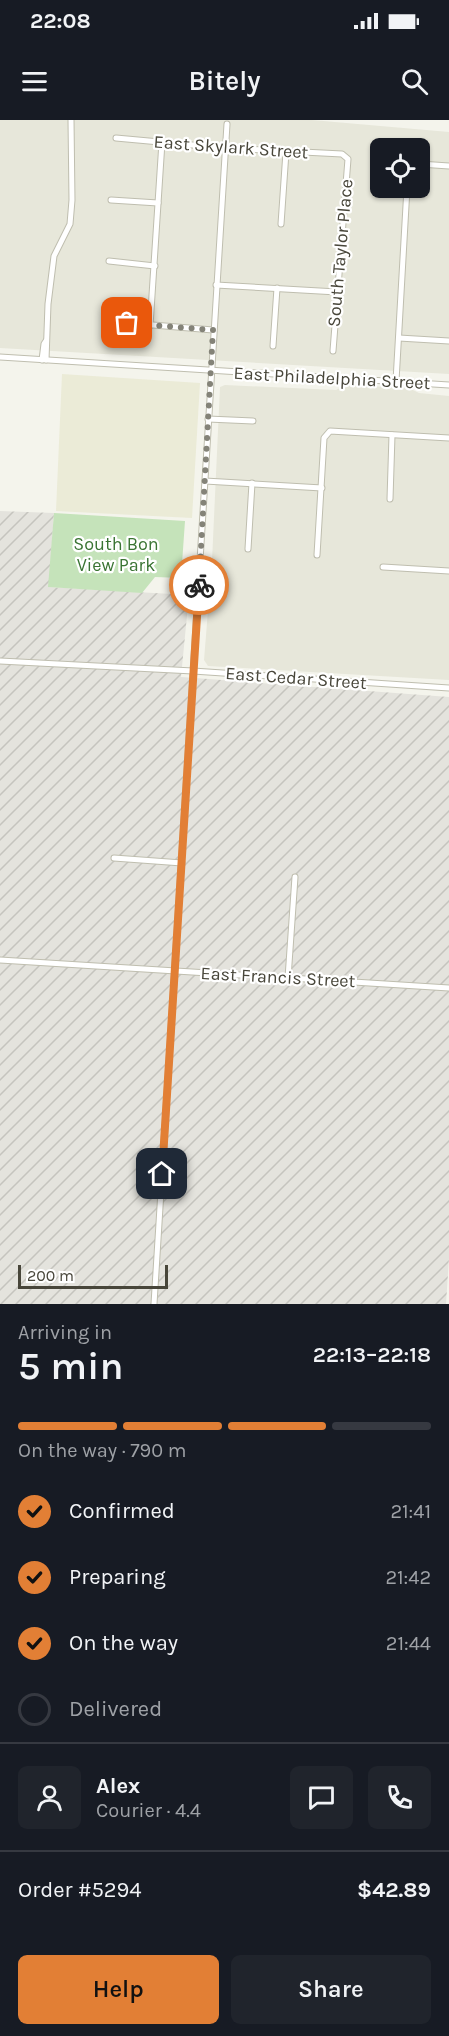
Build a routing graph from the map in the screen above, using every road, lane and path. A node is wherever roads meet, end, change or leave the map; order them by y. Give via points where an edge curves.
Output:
1 (71, 120) edge
2 (227, 124) dead end
3 (116, 138) dead end
4 (162, 142) junction
5 (225, 148) junction
6 (286, 152) junction
7 (346, 156) joint
8 (430, 165) edge
9 (449, 166) edge
10 (406, 198) edge
11 (111, 200) dead end
12 (158, 203) junction
13 (281, 224) dead end
14 (109, 261) dead end
15 (155, 266) junction
16 (216, 285) junction
17 (277, 288) junction
18 (337, 292) junction
19 (105, 321) dead end
20 (150, 326) junction
21 (213, 330) junction
22 (399, 338) junction
23 (449, 341) edge
24 (273, 346) dead end
25 (333, 351) dead end
26 (0, 357) edge
27 (44, 360) junction
28 (211, 370) junction
29 (396, 381) junction
30 (449, 385) edge
31 (208, 419) junction
32 (253, 421) dead end
33 (392, 435) junction
34 (449, 438) edge
35 (205, 481) junction
36 (252, 483) junction
37 (322, 488) junction
38 (390, 499) dead end
39 (248, 549) dead end
40 (317, 555) dead end
41 (383, 567) dead end
42 (449, 571) edge
43 (0, 661) edge
44 (193, 671) junction
45 (449, 688) edge
46 (114, 858) dead end
47 (182, 863) junction
48 (295, 877) dead end
49 (0, 960) edge
50 (176, 971) junction
51 (288, 978) junction
52 (449, 988) edge
53 (154, 1304) edge

1 - 27 street via 70,224 54,256
2 - 5 street
3 - 4 street, East Skylark Street
4 - 5 street, East Skylark Street
4 - 12 street
5 - 6 street, East Skylark Street
5 - 16 street
6 - 7 street, East Skylark Street
6 - 13 street
7 - 18 street, South Taylor Place
8 - 9 street
10 - 22 street
11 - 12 street
12 - 15 street
14 - 15 street
15 - 20 street
16 - 17 street
16 - 21 street
17 - 18 street
17 - 24 street
18 - 25 street, South Taylor Place
19 - 20 street
20 - 21 street
21 - 28 street
22 - 23 street
22 - 29 street
26 - 27 street, East Philadelphia Street
27 - 28 street, East Philadelphia Street
28 - 29 street, East Philadelphia Street
28 - 31 street
29 - 30 street, East Philadelphia Street
31 - 32 street
31 - 35 street
33 - 34 street
33 - 37 street via 330,431 324,438
33 - 38 street
35 - 36 street
35 - 44 street
36 - 37 street
36 - 39 street
37 - 40 street
41 - 42 street
43 - 44 street, East Cedar Street
44 - 45 street, East Cedar Street
44 - 47 street
46 - 47 street
47 - 50 street
48 - 51 street
49 - 50 street, East Francis Street
50 - 51 street, East Francis Street
50 - 53 street
51 - 52 street, East Francis Street

